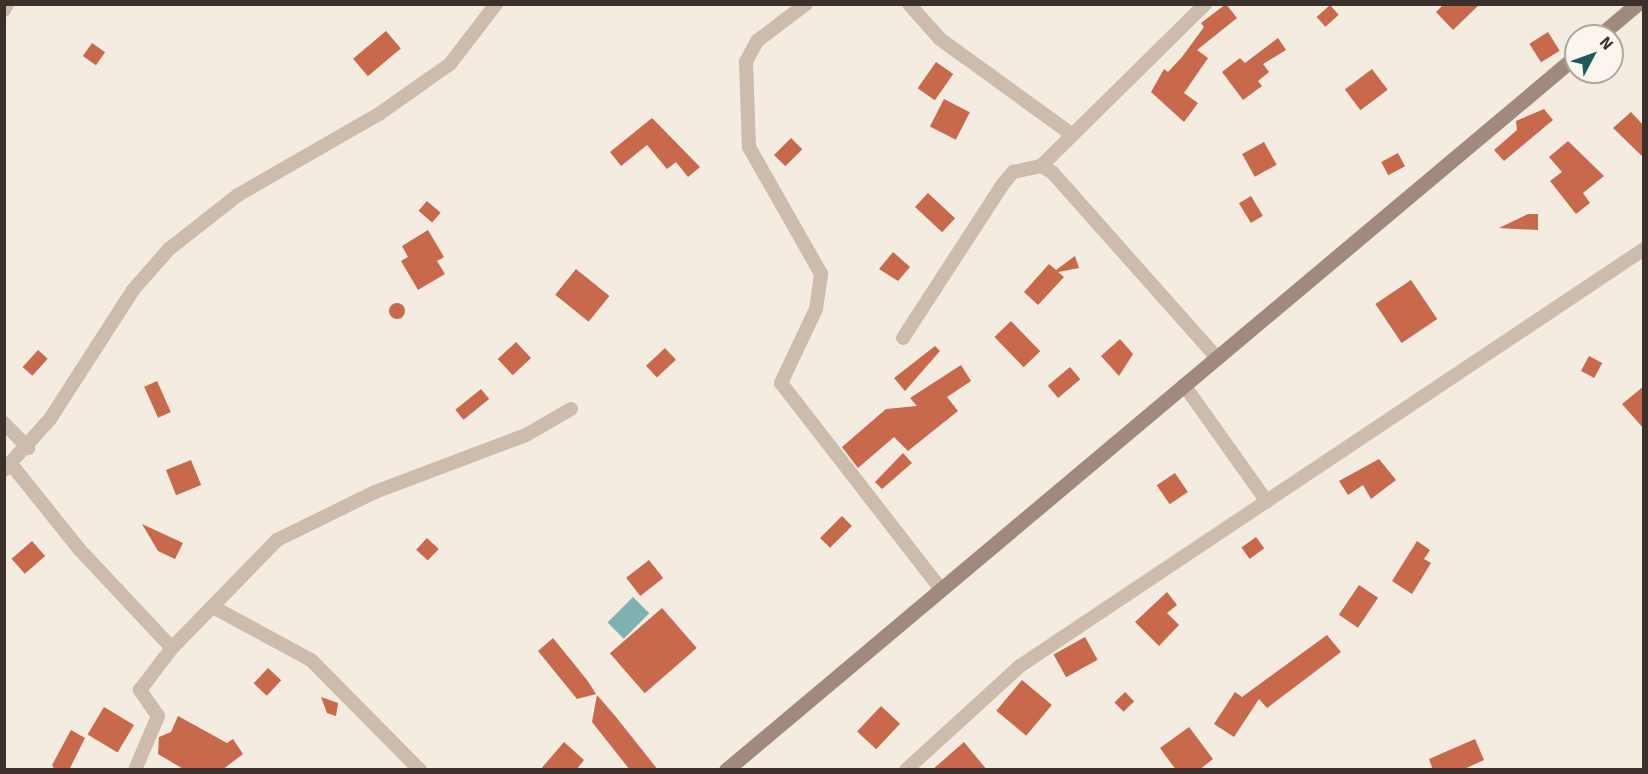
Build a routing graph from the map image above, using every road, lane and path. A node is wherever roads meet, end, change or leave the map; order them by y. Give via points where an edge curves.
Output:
1 (7, 4) edge
2 (496, 4) edge
3 (806, 4) edge
4 (909, 4) edge
5 (1205, 4) edge
6 (1637, 4) edge
7 (4, 10) edge
8 (1613, 24) edge
9 (1564, 66) edge
10 (1071, 134) junction
11 (1041, 166) junction
12 (1644, 249) edge
13 (903, 338) dead end
14 (1217, 358) junction
15 (1184, 385) junction
16 (571, 409) dead end
17 (4, 423) edge
18 (28, 448) junction
19 (8, 467) edge
20 (1267, 501) junction
21 (941, 589) junction
22 (213, 607) junction
23 (172, 648) junction
24 (135, 770) edge
25 (420, 770) edge
26 (726, 770) edge
27 (906, 770) edge

1 - 7 street
2 - 18 street via 450,64 379,114 238,195 169,249 133,290
3 - 21 street via 757,41 746,62 749,147 815,259 821,280 816,309 781,383
4 - 10 street via 940,39
5 - 10 street
6 - 8 main road
9 - 14 main road
10 - 11 street
11 - 13 street via 1019,169 1002,184
11 - 14 street via 1052,172
12 - 20 street
14 - 15 main road
15 - 20 street
15 - 21 main road
16 - 22 street via 510,442 294,528 277,540
17 - 18 street
18 - 19 street
19 - 23 street
20 - 27 street via 1020,666
21 - 26 main road
22 - 23 street
22 - 25 street via 311,660
23 - 24 street via 140,690 158,716

